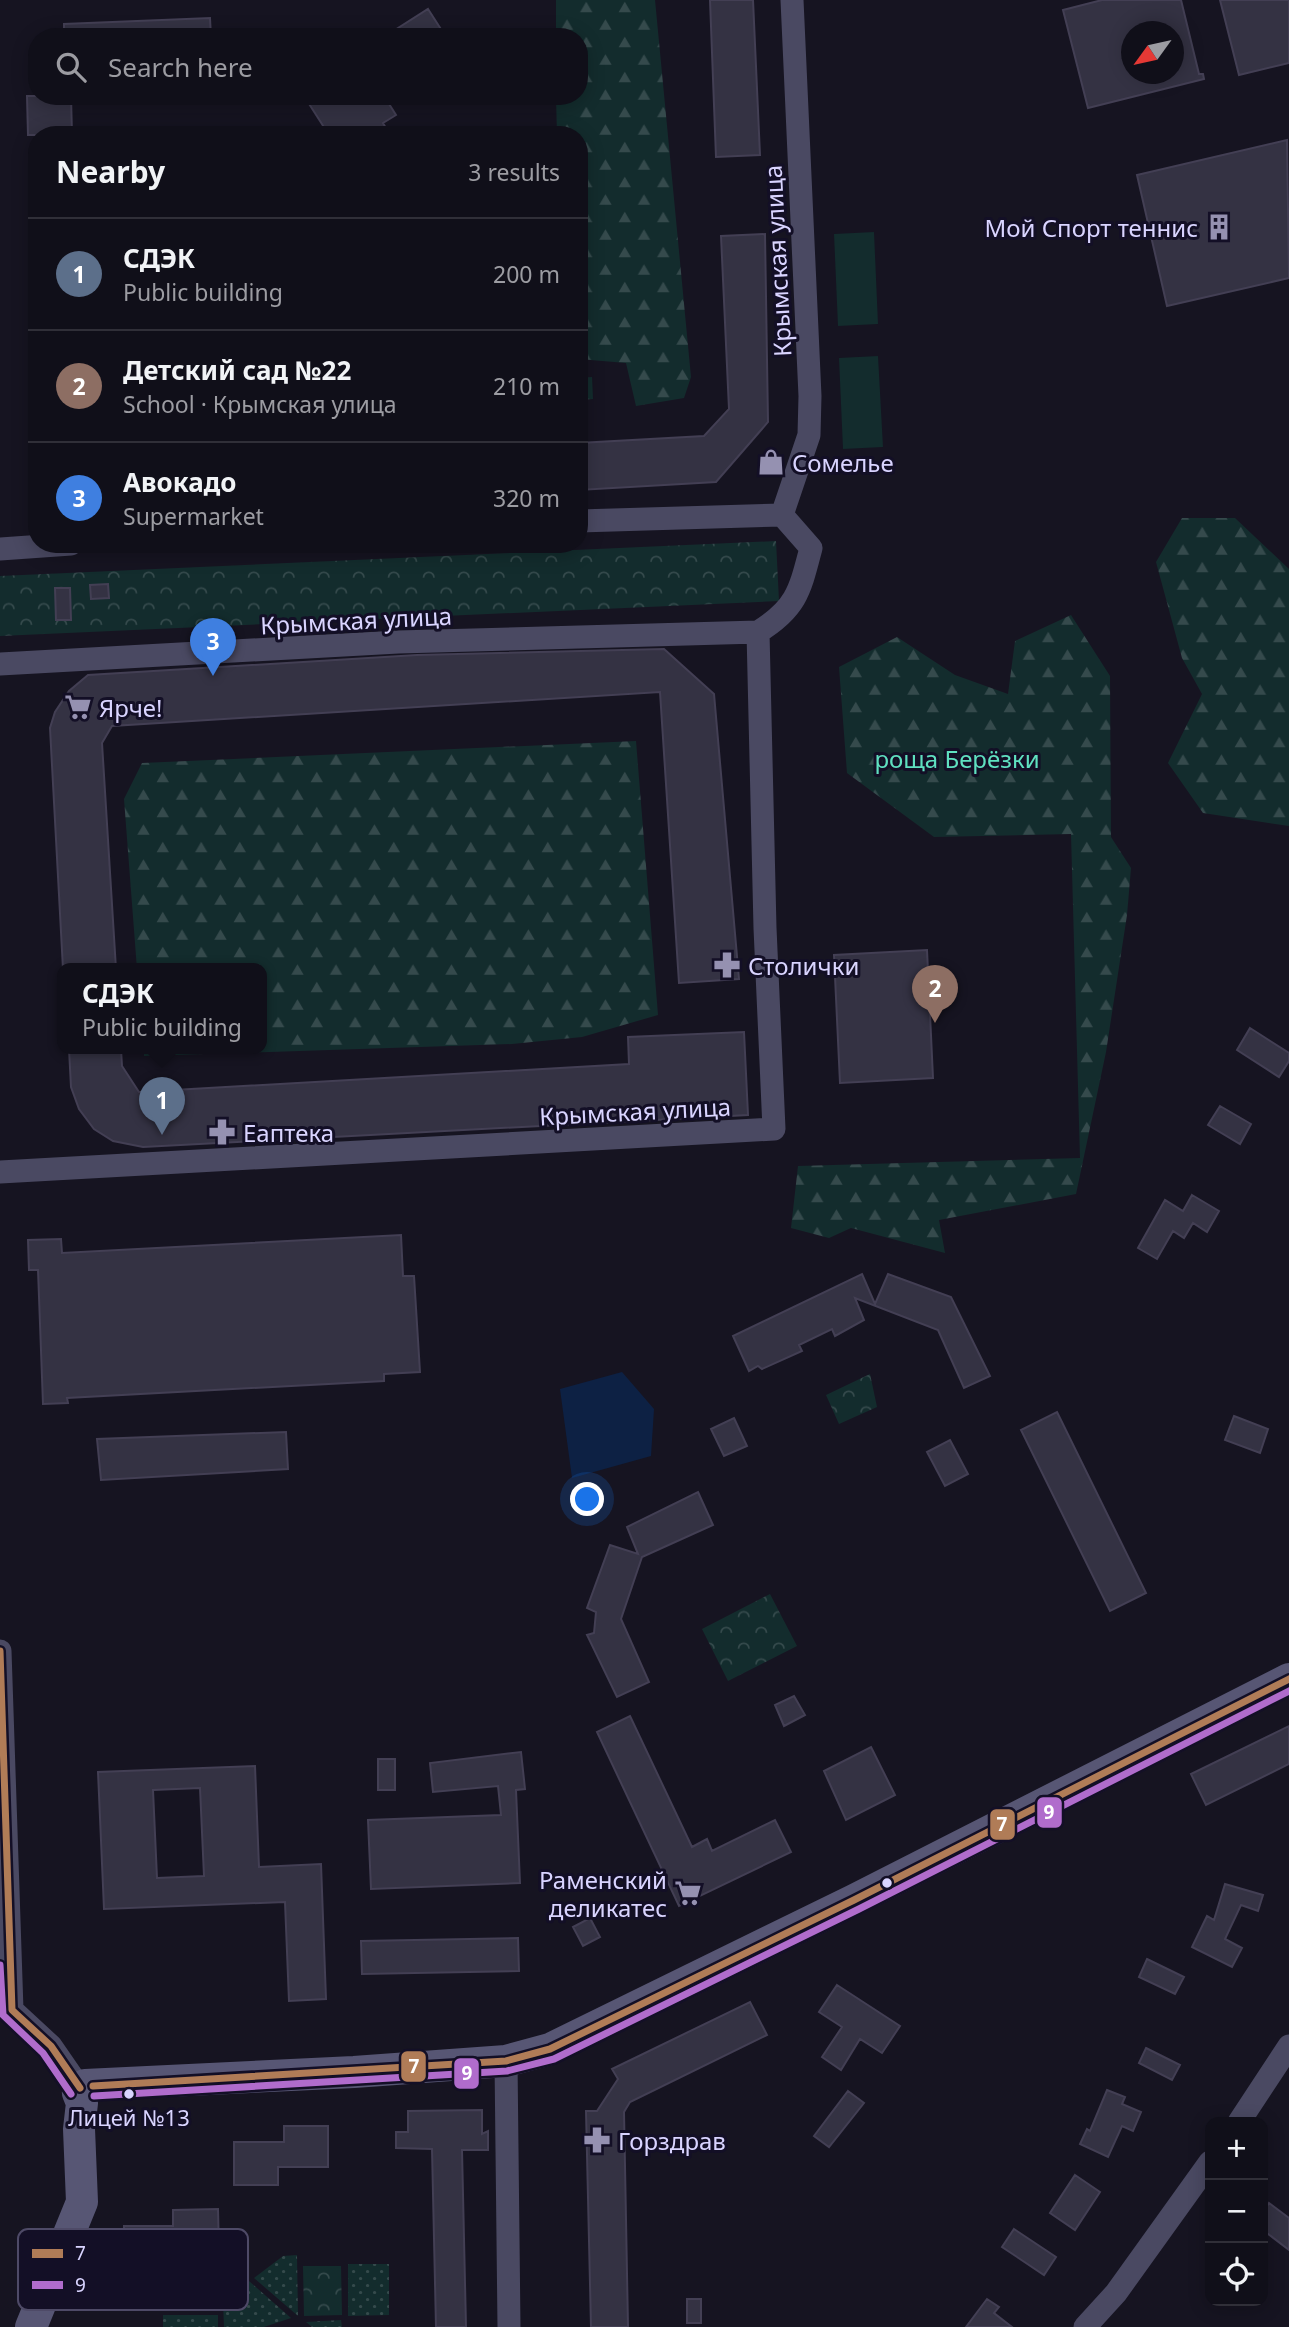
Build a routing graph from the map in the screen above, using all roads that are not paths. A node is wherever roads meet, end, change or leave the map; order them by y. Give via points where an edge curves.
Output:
1 (792, 0) edge
2 (782, 515) junction
3 (588, 521) edge
4 (28, 547) edge
5 (0, 549) edge
6 (758, 632) junction
7 (0, 664) edge
8 (0, 1172) edge
9 (0, 1651) edge
10 (1289, 1679) edge
11 (6, 2010) edge
12 (1289, 2046) edge
13 (506, 2061) junction
14 (85, 2092) junction
15 (1242, 2117) edge
16 (1205, 2169) edge
17 (71, 2229) edge
18 (38, 2310) edge
19 (31, 2327) edge
20 (509, 2327) edge
21 (1085, 2327) edge

1 - 2 street, Крымская улица via 810,396 809,435
2 - 3 street
2 - 6 street via 811,548 800,593 778,620
4 - 5 street
6 - 7 street, Крымская улица via 398,642
6 - 8 street, Крымская улица via 774,1129
9 - 11 street
10 - 13 street via 682,1987 550,2049
11 - 14 street via 51,2046
12 - 15 street
13 - 14 street
13 - 20 street
14 - 17 street via 79,2129 82,2202
16 - 21 street via 1116,2294
18 - 19 street

